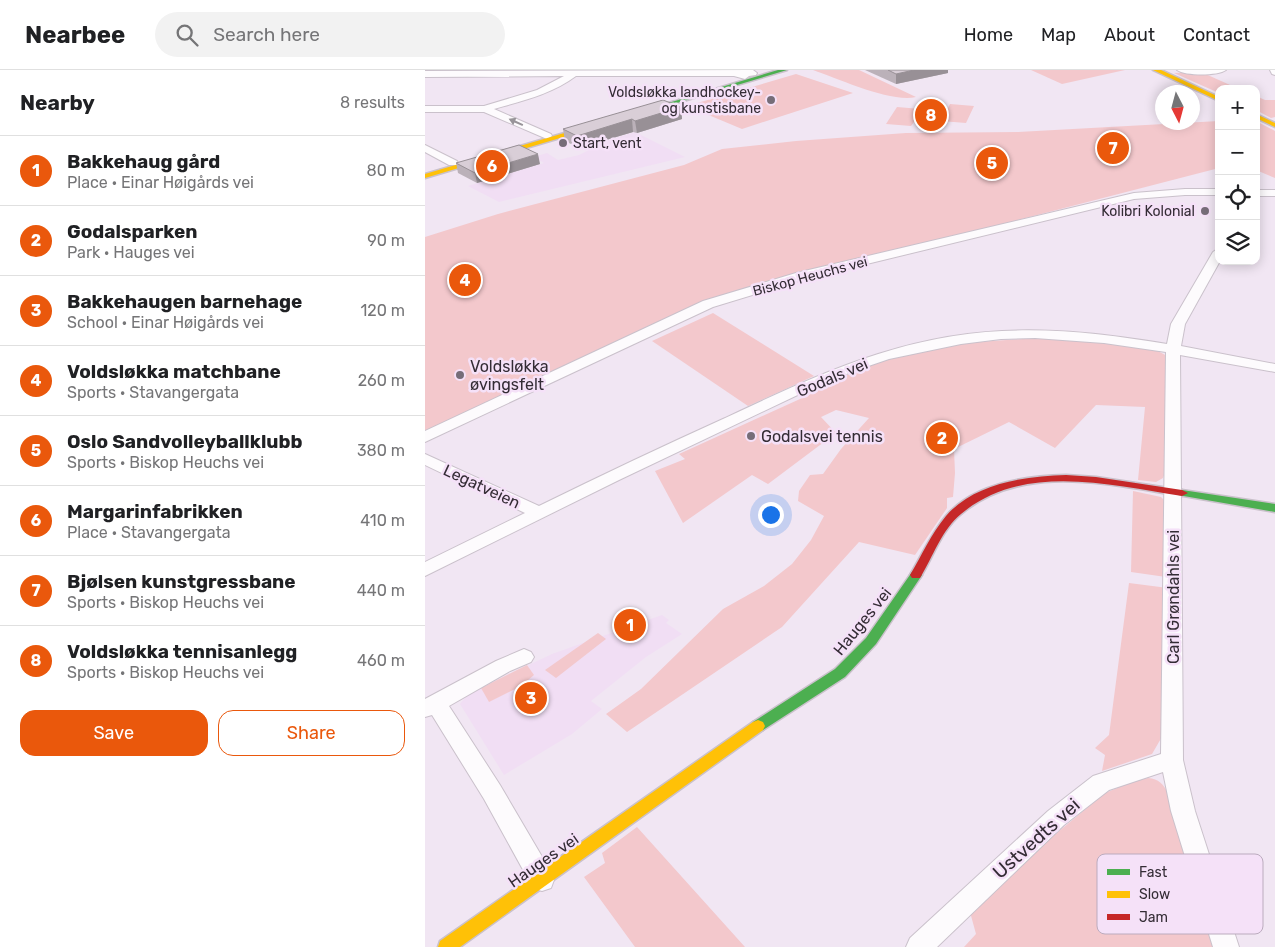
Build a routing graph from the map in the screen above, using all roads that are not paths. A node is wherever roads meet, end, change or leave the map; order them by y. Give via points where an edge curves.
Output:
1 (784, 70) edge
2 (1156, 70) edge
3 (1181, 70) edge
4 (1222, 70) edge
5 (425, 74) edge
6 (573, 74) junction
7 (749, 74) edge
8 (1215, 96) edge
9 (425, 109) edge
10 (485, 109) junction
11 (624, 116) edge
12 (1260, 118) edge
13 (1275, 125) edge
14 (547, 136) junction
15 (425, 148) edge
16 (453, 163) junction
17 (425, 171) edge
18 (425, 176) edge
19 (1215, 192) edge
20 (1260, 193) edge
21 (1275, 193) edge
22 (1215, 259) edge
23 (1173, 350) junction
24 (1275, 368) edge
25 (425, 437) edge
26 (425, 459) edge
27 (1174, 492) junction
28 (1275, 508) edge
29 (538, 512) junction
30 (425, 570) edge
31 (525, 657) dead end
32 (430, 706) edge
33 (1172, 760) junction
34 (1197, 854) edge
35 (542, 880) junction
36 (1222, 934) edge
37 (446, 947) edge
38 (919, 947) edge
39 (1226, 947) edge

1 - 7 street
2 - 8 street
3 - 4 street
5 - 6 street
6 - 7 street
6 - 10 street via 540,92
7 - 11 street
9 - 10 street
14 -> 10 street
12 - 13 street
14 - 16 street
14 - 18 street via 606,121
15 - 16 street
16 - 17 street
19 - 25 street, Biskop Heuchs vei via 1134,196 801,276 708,304
20 - 21 street
22 - 23 street, Carl Grøndahls vei via 1178,324
23 - 24 street, Godals vei
23 - 27 street, Carl Grøndahls vei
23 - 29 street, Godals vei via 1085,337 1036,335 967,338 925,345 845,369
26 - 29 street, Legatveien
27 - 28 street, Hauges vei
27 - 33 street, Carl Grøndahls vei
27 - 35 street, Hauges vei via 1091,479 1063,478 1031,480 983,494 956,512 871,641 840,673 769,718
29 - 30 street, Godals vei
31 - 32 street
32 - 35 street via 492,792
33 - 34 street, Carl Grøndahls vei
33 - 38 street, Ustvedts vei via 1101,783 1056,818
35 - 37 street, Hauges vei
36 - 39 street, Carl Grøndahls vei

